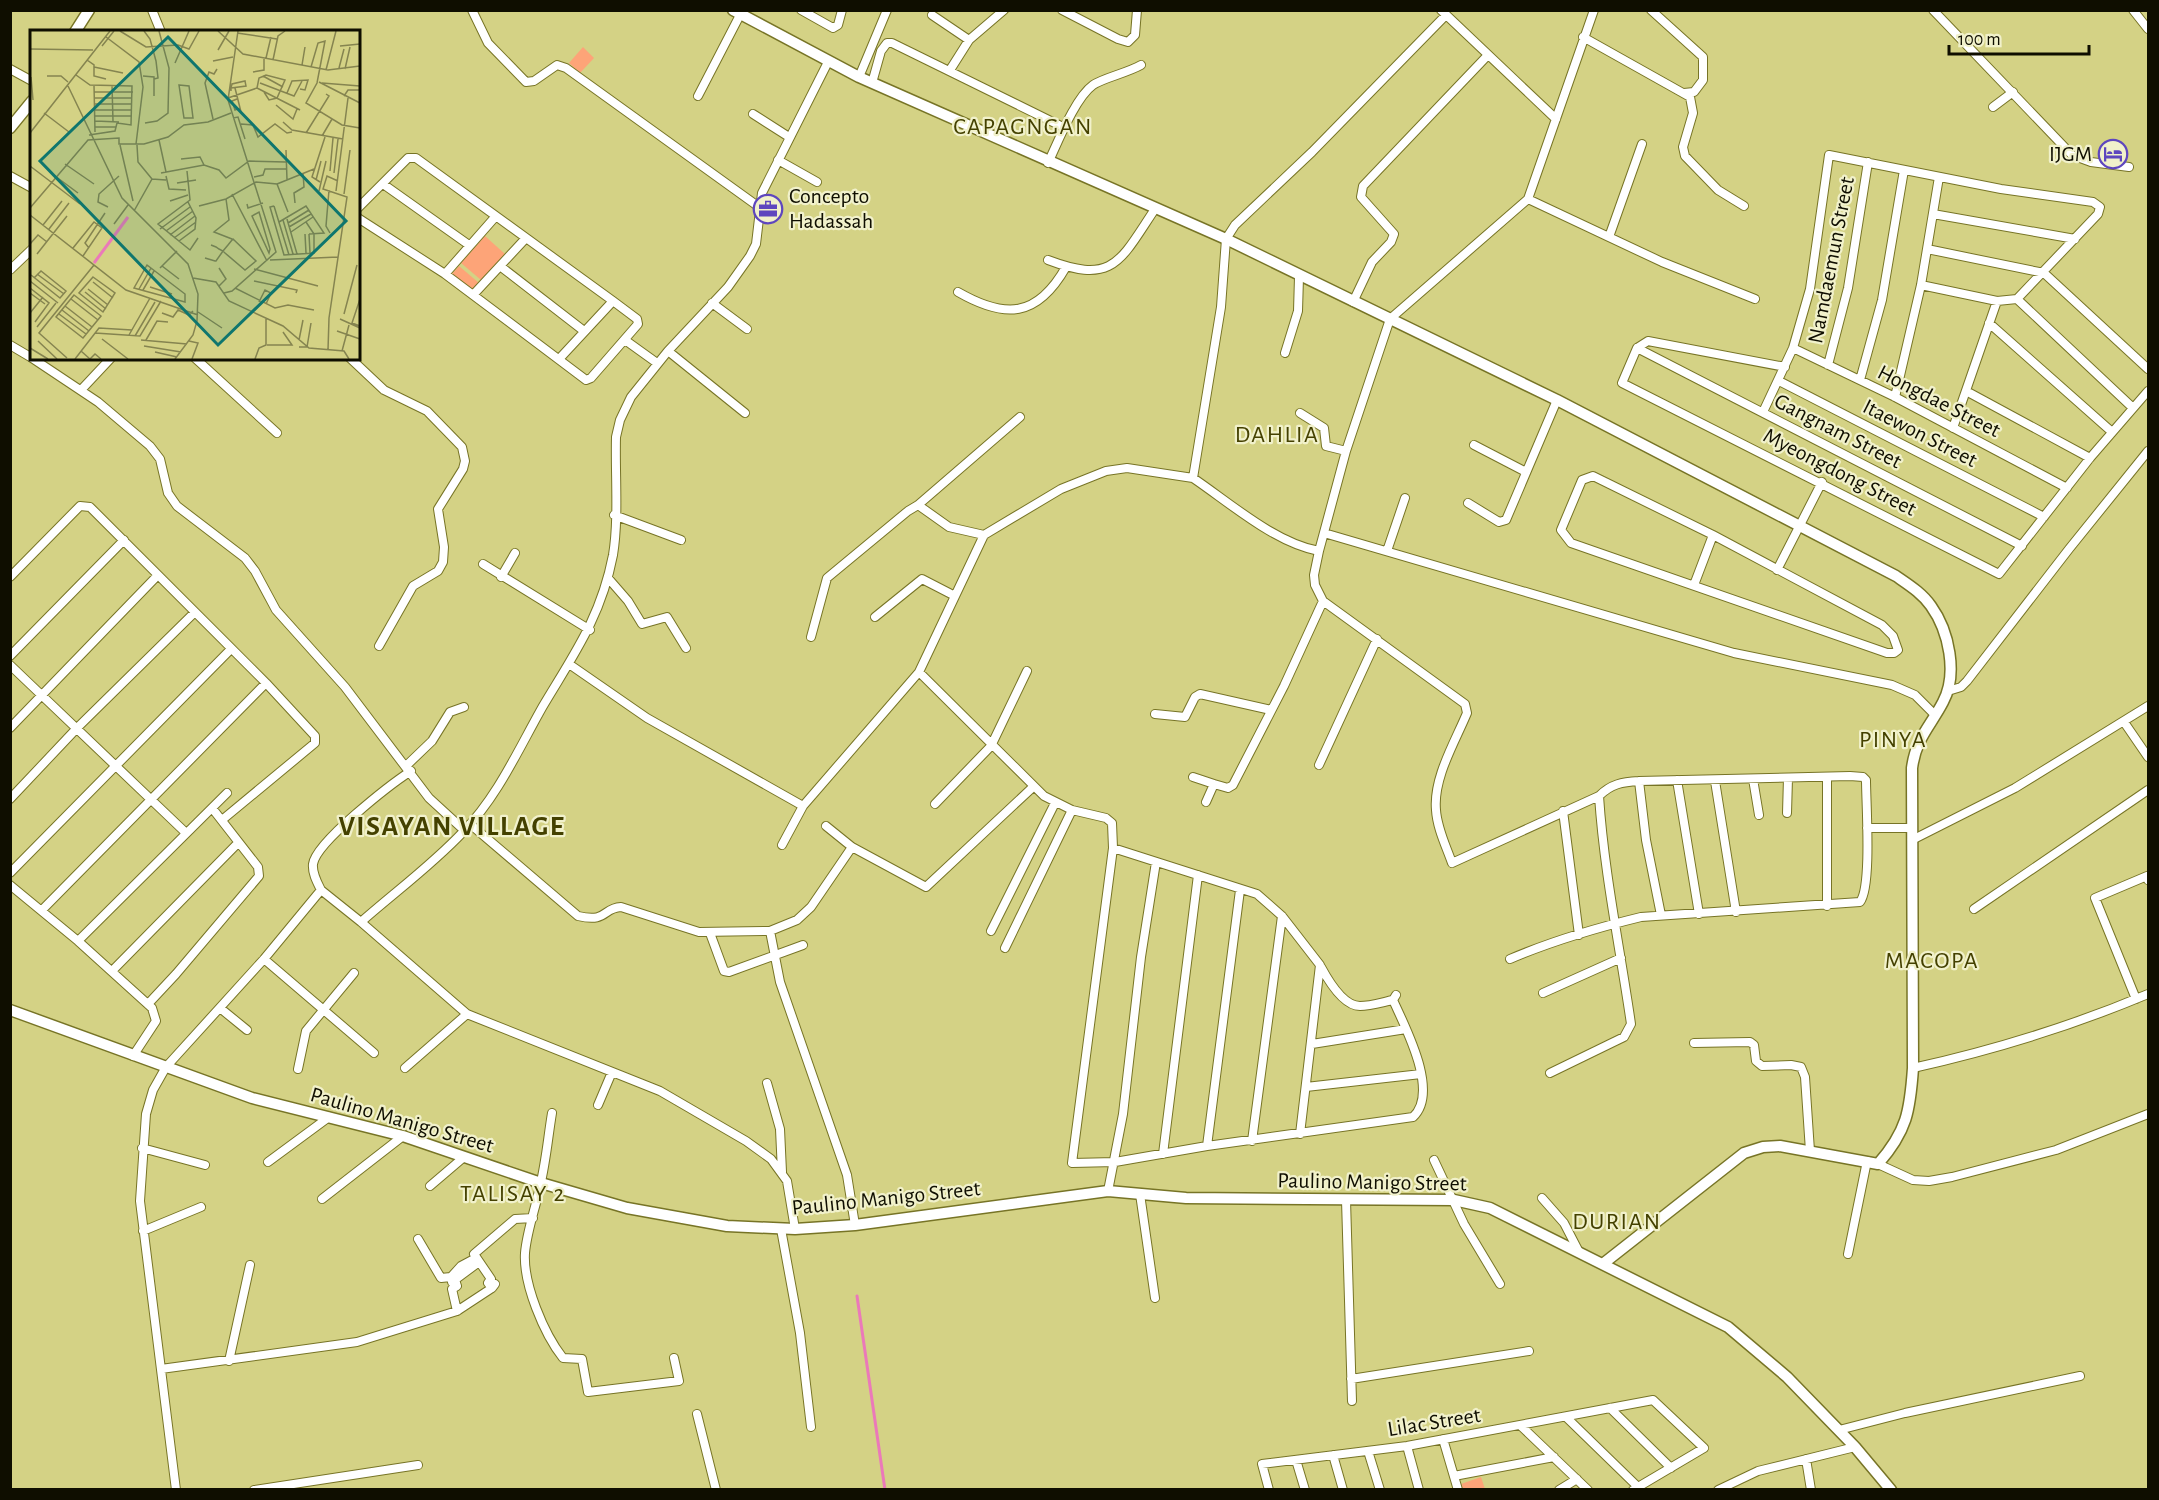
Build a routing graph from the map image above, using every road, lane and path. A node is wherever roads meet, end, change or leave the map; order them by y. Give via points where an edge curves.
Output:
1 (89, 10) edge
2 (152, 10) edge
3 (472, 10) edge
4 (801, 10) edge
5 (842, 10) edge
6 (887, 10) edge
7 (1004, 10) edge
8 (1062, 10) edge
9 (1137, 10) edge
10 (1594, 10) edge
11 (1651, 10) edge
12 (1933, 10) edge
13 (2133, 10) edge
14 (736, 13) edge
15 (1443, 13) edge
16 (932, 15) dead end
17 (2148, 29) edge
18 (76, 30) edge
19 (160, 30) edge
20 (1583, 37) junction
21 (969, 40) junction
22 (1488, 55) junction
23 (828, 62) junction
24 (1141, 65) dead end
25 (10, 69) edge
26 (950, 70) junction
27 (859, 77) junction
28 (30, 80) edge
29 (872, 83) junction
30 (2013, 92) junction
31 (1684, 93) junction
32 (698, 96) dead end
33 (30, 103) edge
34 (1993, 107) dead end
35 (753, 114) dead end
36 (1556, 119) junction
37 (10, 128) edge
38 (1065, 129) junction
39 (789, 137) junction
40 (1642, 144) dead end
41 (778, 160) junction
42 (1868, 162) junction
43 (1048, 163) junction
44 (2129, 167) dead end
45 (1904, 170) junction
46 (10, 176) edge
47 (1939, 177) junction
48 (817, 182) dead end
49 (383, 184) junction
50 (30, 187) edge
51 (1528, 199) junction
52 (360, 206) edge
53 (1744, 206) dead end
54 (759, 207) junction
55 (1155, 209) junction
56 (1933, 214) junction
57 (496, 216) junction
58 (360, 219) edge
59 (1609, 237) junction
60 (526, 238) junction
61 (1226, 239) junction
62 (2075, 239) junction
63 (469, 245) junction
64 (1927, 249) junction
65 (30, 251) edge
66 (1048, 260) dead end
67 (500, 266) junction
68 (1066, 267) junction
69 (10, 270) edge
70 (2044, 273) junction
71 (445, 274) junction
72 (1299, 277) junction
73 (1921, 285) junction
74 (958, 292) dead end
75 (473, 295) junction
76 (1755, 299) dead end
77 (2017, 299) junction
78 (613, 301) junction
79 (1997, 301) junction
80 (1353, 302) junction
81 (712, 303) junction
82 (1390, 319) junction
83 (1989, 323) junction
84 (747, 329) dead end
85 (584, 331) junction
86 (625, 340) junction
87 (10, 345) edge
88 (1637, 348) junction
89 (1793, 348) junction
90 (668, 351) junction
91 (1286, 353) dead end
92 (30, 357) edge
93 (560, 358) junction
94 (35, 360) edge
95 (109, 360) edge
96 (197, 360) edge
97 (352, 360) edge
98 (657, 363) junction
99 (1828, 365) junction
100 (1785, 367) junction
101 (2148, 369) edge
102 (1860, 380) junction
103 (1779, 381) junction
104 (81, 390) junction
105 (1966, 391) junction
106 (2148, 391) edge
107 (1895, 397) junction
108 (1557, 400) junction
109 (2133, 408) junction
110 (1763, 412) junction
111 (745, 413) dead end
112 (1300, 413) dead end
113 (1020, 417) dead end
114 (1953, 428) junction
115 (2112, 432) junction
116 (277, 433) dead end
117 (1474, 445) dead end
118 (1347, 451) junction
119 (2148, 451) edge
120 (2090, 458) junction
121 (1526, 472) junction
122 (1193, 478) junction
123 (1822, 482) junction
124 (2067, 488) junction
125 (1405, 498) dead end
126 (1468, 503) dead end
127 (918, 505) junction
128 (614, 515) junction
129 (2044, 517) junction
130 (1800, 526) junction
131 (1324, 533) junction
132 (984, 535) junction
133 (1713, 535) junction
134 (124, 540) junction
135 (681, 540) dead end
136 (2022, 546) junction
137 (1319, 551) junction
138 (1387, 551) junction
139 (515, 553) dead end
140 (483, 564) dead end
141 (1777, 570) junction
142 (158, 575) junction
143 (10, 577) edge
144 (501, 577) junction
145 (608, 578) junction
146 (1695, 585) junction
147 (955, 596) junction
148 (1323, 601) junction
149 (195, 612) junction
150 (875, 616) dead end
151 (590, 630) junction
152 (811, 637) dead end
153 (1377, 639) junction
154 (379, 646) dead end
155 (686, 648) dead end
156 (231, 649) junction
157 (10, 656) edge
158 (10, 664) edge
159 (569, 664) junction
160 (1027, 671) dead end
161 (919, 672) junction
162 (266, 683) junction
163 (1948, 691) junction
164 (42, 695) junction
165 (2148, 706) edge
166 (464, 707) dead end
167 (1270, 710) junction
168 (1155, 714) dead end
169 (1935, 715) junction
170 (2124, 722) junction
171 (78, 727) junction
172 (10, 728) edge
173 (991, 746) junction
174 (2148, 757) edge
175 (118, 765) junction
176 (1319, 765) dead end
177 (409, 768) junction
178 (1193, 777) dead end
179 (1827, 777) junction
180 (1788, 778) junction
181 (1753, 779) junction
182 (1677, 780) junction
183 (1639, 781) junction
184 (1715, 781) junction
185 (1214, 784) junction
186 (1033, 787) junction
187 (2148, 790) edge
188 (226, 793) dead end
189 (1599, 796) junction
190 (10, 799) edge
191 (151, 799) junction
192 (1206, 802) dead end
193 (1055, 803) junction
194 (935, 804) dead end
195 (803, 806) junction
196 (212, 808) junction
197 (1072, 810) junction
198 (1563, 811) junction
199 (1787, 813) dead end
200 (1760, 815) dead end
201 (222, 819) junction
202 (826, 826) dead end
203 (467, 827) junction
204 (1867, 828) junction
205 (185, 832) junction
206 (1912, 834) junction
207 (237, 844) junction
208 (782, 845) dead end
209 (852, 847) junction
210 (1113, 848) junction
211 (1156, 862) junction
212 (10, 873) edge
213 (1198, 874) junction
214 (2148, 880) edge
215 (10, 885) edge
216 (321, 890) junction
217 (1240, 890) junction
218 (1827, 906) junction
219 (1974, 909) dead end
220 (42, 910) junction
221 (1736, 912) junction
222 (1699, 914) junction
223 (1660, 915) junction
224 (1282, 916) junction
225 (361, 922) junction
226 (1616, 924) junction
227 (991, 930) dead end
228 (770, 931) junction
229 (710, 933) junction
230 (1579, 935) junction
231 (78, 941) junction
232 (803, 945) dead end
233 (1005, 948) dead end
234 (773, 956) junction
235 (1621, 958) junction
236 (264, 959) junction
237 (1510, 959) dead end
238 (1320, 965) junction
239 (112, 971) junction
240 (354, 973) dead end
241 (1543, 993) dead end
242 (2148, 994) edge
243 (2136, 999) junction
244 (148, 1004) junction
245 (323, 1007) junction
246 (220, 1008) junction
247 (10, 1010) edge
248 (467, 1014) junction
249 (1406, 1029) junction
250 (247, 1030) dead end
251 (1694, 1043) dead end
252 (1312, 1044) junction
253 (374, 1053) dead end
254 (133, 1056) junction
255 (166, 1067) junction
256 (405, 1068) dead end
257 (1913, 1068) junction
258 (298, 1069) dead end
259 (612, 1072) junction
260 (1550, 1073) dead end
261 (1421, 1074) junction
262 (767, 1083) dead end
263 (1306, 1087) junction
264 (598, 1105) dead end
265 (552, 1113) dead end
266 (2148, 1114) edge
267 (329, 1117) junction
268 (1300, 1134) junction
269 (403, 1136) junction
270 (1252, 1141) junction
271 (1207, 1146) junction
272 (142, 1148) junction
273 (1810, 1151) junction
274 (1163, 1154) junction
275 (464, 1157) junction
276 (1434, 1160) dead end
277 (268, 1162) dead end
278 (1115, 1162) junction
279 (1872, 1163) junction
280 (205, 1165) dead end
281 (782, 1173) junction
282 (541, 1183) junction
283 (430, 1186) dead end
284 (1108, 1191) junction
285 (1140, 1194) junction
286 (1542, 1198) dead end
287 (321, 1199) dead end
288 (1346, 1200) junction
289 (1454, 1200) junction
290 (201, 1207) dead end
291 (533, 1218) junction
292 (855, 1225) junction
293 (781, 1229) junction
294 (795, 1229) junction
295 (143, 1231) junction
296 (417, 1239) dead end
297 (1578, 1250) junction
298 (1848, 1254) dead end
299 (478, 1260) junction
300 (1604, 1263) junction
301 (250, 1265) dead end
302 (453, 1278) junction
303 (1500, 1284) dead end
304 (1155, 1298) dead end
305 (457, 1311) junction
306 (1529, 1351) dead end
307 (674, 1358) dead end
308 (229, 1361) junction
309 (162, 1369) junction
310 (2080, 1376) dead end
311 (1352, 1379) junction
312 (1352, 1401) dead end
313 (1610, 1408) junction
314 (697, 1414) dead end
315 (1566, 1417) junction
316 (811, 1426) dead end
317 (1521, 1426) junction
318 (1839, 1430) junction
319 (1443, 1439) junction
320 (1407, 1446) junction
321 (1855, 1447) junction
322 (1368, 1450) junction
323 (1333, 1455) junction
324 (1554, 1457) junction
325 (1806, 1459) junction
326 (1296, 1460) junction
327 (418, 1465) dead end
328 (1671, 1468) junction
329 (1454, 1476) junction
330 (1577, 1479) junction
331 (1636, 1488) edge
332 (176, 1490) edge
333 (254, 1490) edge
334 (717, 1490) edge
335 (1269, 1490) edge
336 (1305, 1490) edge
337 (1343, 1490) edge
338 (1380, 1490) edge
339 (1419, 1490) edge
340 (1458, 1490) edge
341 (1559, 1490) edge
342 (1588, 1490) edge
343 (1718, 1490) edge
344 (1811, 1490) edge
345 (1891, 1490) edge

1 - 18 street
2 - 19 street
3 - 54 street via 488,43 526,82 561,65
4 - 5 street via 833,28 838,25
6 - 27 street
7 - 21 street
8 - 9 street via 1128,42 1135,35
10 - 20 street
11 - 31 street via 1703,57 1703,80 1694,92
12 - 30 street
13 - 17 street
14 - 23 street
14 - 32 street
15 - 22 street
15 - 61 street via 1312,152 1235,225
16 - 21 street
20 - 31 street
20 - 36 street
21 - 26 street
22 - 36 street
22 - 80 street via 1363,186 1361,197 1394,234 1372,262
23 - 27 street
23 - 39 street
24 - 38 street via 1091,86
25 - 28 street
26 - 29 street via 887,43
26 - 38 street
27 - 29 street
29 - 43 street
30 - 34 street
30 - 44 street via 2072,155
31 - 53 street via 1691,100 1693,113 1683,147 1685,156 1718,190
33 - 37 street
35 - 39 street
36 - 51 street
38 - 43 street
39 - 41 street
40 - 59 street
41 - 48 street
41 - 54 street
42 - 45 street
42 - 89 street via 1829,155 1814,270
42 - 99 street, Namdaemun Street via 1848,288
43 - 55 street
45 - 47 street
45 - 102 street via 1882,300
46 - 50 street
47 - 56 street
47 - 62 street via 2093,202 2100,207 2098,214
49 - 52 street
49 - 57 street via 408,159 416,158
49 - 63 street
51 - 59 street
51 - 82 street
54 - 81 street via 756,244 741,270
55 - 61 street
55 - 68 street via 1129,248 1109,266 1089,271
56 - 62 street
56 - 64 street
57 - 60 street
57 - 63 street
58 - 71 street
59 - 76 street
60 - 67 street
60 - 78 street
61 - 72 street
61 - 122 street via 1221,307
62 - 70 street
63 - 71 street
64 - 70 street
64 - 73 street
65 - 69 street
66 - 68 street
67 - 75 street
67 - 85 street
68 - 74 street via 1041,298 1011,310 992,309
70 - 77 street
70 - 101 street
71 - 75 street
72 - 80 street
72 - 91 street via 1298,311
73 - 79 street
73 - 107 street
75 - 93 street
77 - 79 street
77 - 109 street
78 - 85 street
78 - 86 street via 638,322
79 - 83 street
80 - 82 street
81 - 84 street
81 - 90 street
82 - 108 street
82 - 118 street
83 - 105 street
83 - 115 street
85 - 93 street
86 - 93 street via 587,380
86 - 98 street
87 - 92 street
88 - 100 street via 1648,341
88 - 110 street, Gangnam Street
88 - 123 street, Myeongdong Street via 1622,383
89 - 99 street, Hongdae Street
89 - 100 street
90 - 98 street
90 - 111 street
94 - 104 street
95 - 104 street
96 - 116 street
97 - 154 street via 384,390 427,411 462,447 465,461 438,509 443,562 438,571 413,586
98 - 128 street via 631,397 620,420
99 - 102 street, Hongdae Street
100 - 103 street
102 - 107 street, Hongdae Street
103 - 110 street
103 - 129 street, Itaewon Street
104 - 177 street via 155,451 168,493 177,506 244,558 276,610 345,687
105 - 114 street
105 - 120 street
106 - 109 street, Myeongdong Street
107 - 114 street, Hongdae Street
108 - 121 street
108 - 130 street
109 - 115 street, Myeongdong Street
110 - 136 street, Gangnam Street
112 - 118 street via 1324,429 1326,446
113 - 127 street
114 - 124 street, Hongdae Street
115 - 120 street, Myeongdong Street
117 - 121 street
118 - 131 street
119 - 163 street via 1968,681
120 - 124 street, Myeongdong Street
121 - 126 street via 1504,522
122 - 132 street via 1127,468 1106,471 1061,489
122 - 137 street via 1281,537
123 - 130 street
123 - 136 street, Myeongdong Street via 1999,574
124 - 129 street, Myeongdong Street
125 - 138 street
127 - 132 street via 949,527
127 - 152 street via 827,578
128 - 135 street
128 - 145 street
129 - 136 street, Myeongdong Street
130 - 141 street
130 - 163 street via 1896,576 1930,605 1948,644
131 - 137 street
131 - 138 street
132 - 147 street
133 - 141 street
133 - 146 street
133 - 146 street via 1593,476 1582,480 1561,530 1571,543
134 - 142 street
134 - 143 street via 90,507 80,506
134 - 157 street
137 - 148 street via 1314,575
138 - 169 street via 1734,653 1892,685 1915,695
139 - 144 street
140 - 144 street
141 - 146 street via 1882,625 1893,636 1898,650 1887,653
142 - 149 street
142 - 164 street
144 - 151 street
145 - 151 street
145 - 155 street via 642,624 667,616
147 - 150 street via 922,579
147 - 161 street
148 - 153 street
148 - 167 street
149 - 156 street
149 - 171 street
151 - 159 street
153 - 176 street
153 - 198 street via 1459,698 1467,708 1436,797 1437,820 1452,863
156 - 162 street
156 - 175 street
158 - 164 street
159 - 195 street via 647,718
159 - 203 street via 507,773
160 - 173 street
161 - 173 street
161 - 195 street
162 - 191 street
162 - 201 street via 315,736 315,743
163 - 169 street
164 - 171 street
164 - 172 street
165 - 170 street
166 - 177 street via 450,712
167 - 168 street via 1200,694 1185,717
167 - 185 street via 1233,785 1229,788
169 - 206 street via 1914,752
170 - 174 street
170 - 206 street via 2015,788
171 - 175 street
171 - 190 street
173 - 186 street
173 - 194 street
175 - 191 street
175 - 212 street
177 - 203 street via 429,798
177 - 216 street via 319,852 313,871
178 - 185 street
179 - 180 street
179 - 204 street via 1864,778
179 - 218 street
180 - 181 street
180 - 199 street
181 - 184 street
181 - 200 street
182 - 183 street
182 - 184 street
182 - 222 street
183 - 189 street via 1616,783
183 - 223 street
184 - 221 street
185 - 192 street
186 - 193 street
186 - 209 street via 926,887
187 - 219 street
188 - 196 street
189 - 198 street
189 - 226 street
191 - 205 street
191 - 220 street
193 - 197 street
193 - 227 street
195 - 208 street
196 - 201 street
196 - 205 street
197 - 210 street via 1111,821
197 - 233 street
198 - 230 street
201 - 207 street
202 - 209 street
203 - 225 street
203 - 229 street via 578,916 598,919 621,907 667,924
204 - 206 street
204 - 218 street via 1864,897 1853,904
205 - 231 street
206 - 257 street
207 - 239 street
207 - 244 street via 258,867 259,876
209 - 228 street via 810,907 796,920
210 - 211 street
210 - 278 street via 1071,1160 1077,1165
211 - 213 street
211 - 278 street
213 - 217 street
213 - 274 street
214 - 243 street via 2147,876 2095,898
215 - 220 street
216 - 225 street
216 - 236 street
217 - 224 street via 1257,894
217 - 271 street
218 - 221 street
220 - 231 street
221 - 222 street
222 - 223 street
223 - 226 street
224 - 238 street
224 - 270 street
225 - 248 street
226 - 230 street
226 - 235 street
228 - 229 street
228 - 234 street
229 - 234 street via 724,970 729,972
230 - 237 street
231 - 239 street
232 - 234 street
234 - 292 street via 847,1175
235 - 241 street
235 - 260 street via 1629,1032
236 - 245 street
236 - 246 street
238 - 249 street via 1351,1004 1359,1006 1394,998
238 - 252 street
239 - 244 street
240 - 245 street
242 - 243 street
243 - 257 street via 2046,1033
244 - 254 street via 156,1021
245 - 253 street
245 - 258 street via 306,1031
246 - 250 street
246 - 255 street
247 - 254 street, Paulino Manigo Street
248 - 256 street
248 - 259 street
249 - 252 street
249 - 261 street
251 - 273 street via 1750,1042 1756,1061 1762,1066 1801,1067
252 - 263 street
254 - 255 street, Paulino Manigo Street
255 - 267 street, Paulino Manigo Street via 252,1098
255 - 272 street via 153,1090
257 - 279 street via 1907,1120 1892,1148
259 - 264 street
259 - 281 street via 660,1091 717,1122 771,1159
261 - 263 street
261 - 268 street via 1421,1105 1413,1117
262 - 281 street via 780,1129
263 - 268 street
265 - 282 street
266 - 279 street via 2056,1150 1952,1177 1913,1180
267 - 269 street, Paulino Manigo Street
267 - 277 street
268 - 270 street
269 - 275 street, Paulino Manigo Street
269 - 287 street
270 - 271 street
271 - 274 street
272 - 280 street
272 - 295 street
273 - 279 street
273 - 300 street via 1780,1146 1744,1153
274 - 278 street
275 - 282 street, Paulino Manigo Street
275 - 283 street
276 - 289 street
278 - 284 street
279 - 298 street
281 - 294 street via 790,1191
282 - 291 street
282 - 293 street, Paulino Manigo Street via 680,1219
284 - 285 street, Paulino Manigo Street
284 - 292 street, Paulino Manigo Street
285 - 288 street, Paulino Manigo Street
285 - 304 street
286 - 297 street via 1564,1223
288 - 289 street, Paulino Manigo Street
288 - 311 street
289 - 297 street, Paulino Manigo Street via 1490,1208
289 - 303 street
290 - 295 street
291 - 299 street via 515,1219 474,1254
291 - 307 street via 525,1254 534,1306 548,1339 563,1358 582,1359 588,1392 679,1381
292 - 294 street, Paulino Manigo Street
293 - 294 street, Paulino Manigo Street
293 - 316 street via 800,1333
295 - 309 street
296 - 302 street via 441,1278
297 - 300 street, Paulino Manigo Street
299 - 302 street via 461,1266
299 - 305 street via 491,1279 488,1283 494,1286
300 - 318 street, Paulino Manigo Street via 1728,1327 1762,1353
301 - 308 street
302 - 305 street via 457,1286 452,1289
305 - 308 street via 357,1342
306 - 311 street
308 - 309 street
309 - 332 street
310 - 318 street
311 - 312 street
313 - 315 street, Lilac Street
313 - 328 street
313 - 328 street, Lilac Street via 1653,1400 1704,1448
314 - 334 street
315 - 317 street, Lilac Street
315 - 331 street
317 - 319 street, Lilac Street
317 - 324 street
318 - 321 street, Paulino Manigo Street
319 - 320 street, Lilac Street
319 - 329 street
320 - 322 street, Lilac Street
320 - 339 street
321 - 325 street
321 - 345 street, Paulino Manigo Street
322 - 323 street, Lilac Street
322 - 338 street
323 - 326 street, Lilac Street
323 - 337 street
324 - 329 street
324 - 330 street
325 - 343 street via 1758,1471
325 - 344 street
326 - 335 street, Lilac Street via 1262,1464
326 - 336 street
327 - 333 street
328 - 331 street
329 - 340 street
330 - 341 street
330 - 342 street

